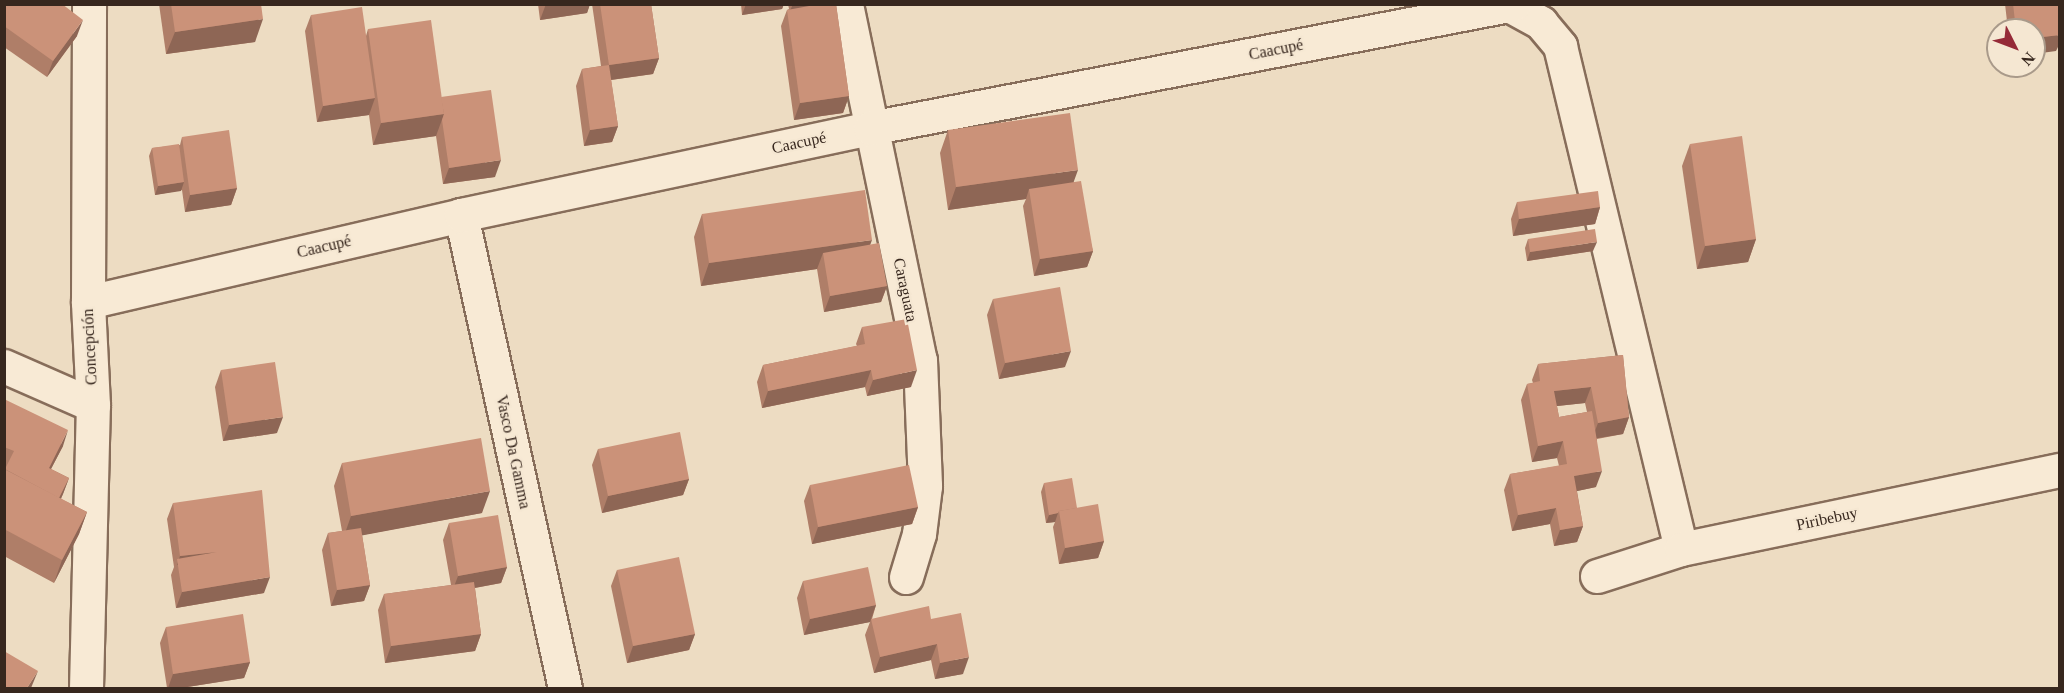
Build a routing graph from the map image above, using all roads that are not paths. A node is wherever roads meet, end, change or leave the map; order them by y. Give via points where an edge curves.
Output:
1 (89, 4) edge
2 (846, 4) edge
3 (1511, 5) edge
4 (870, 128) junction
5 (461, 215) junction
6 (88, 302) junction
7 (4, 366) edge
8 (93, 405) junction
9 (2060, 470) edge
10 (1681, 549) junction
11 (1597, 576) dead end
12 (906, 578) dead end
13 (86, 688) edge
14 (565, 688) edge

1 - 6 street, Concepción
2 - 4 street, Caraguata
3 - 4 street, Caacupé
3 - 10 street via 1541,23 1560,46
4 - 5 street, Caacupé
4 - 12 street, Caraguata via 920,360 925,486 919,534
5 - 6 street, Caacupé
5 - 14 street, Vasco Da Gamma
6 - 8 street, Concepción
7 - 8 street
8 - 13 street, Concepción
9 - 10 street, Piribebuy
10 - 11 street, Piribebuy

